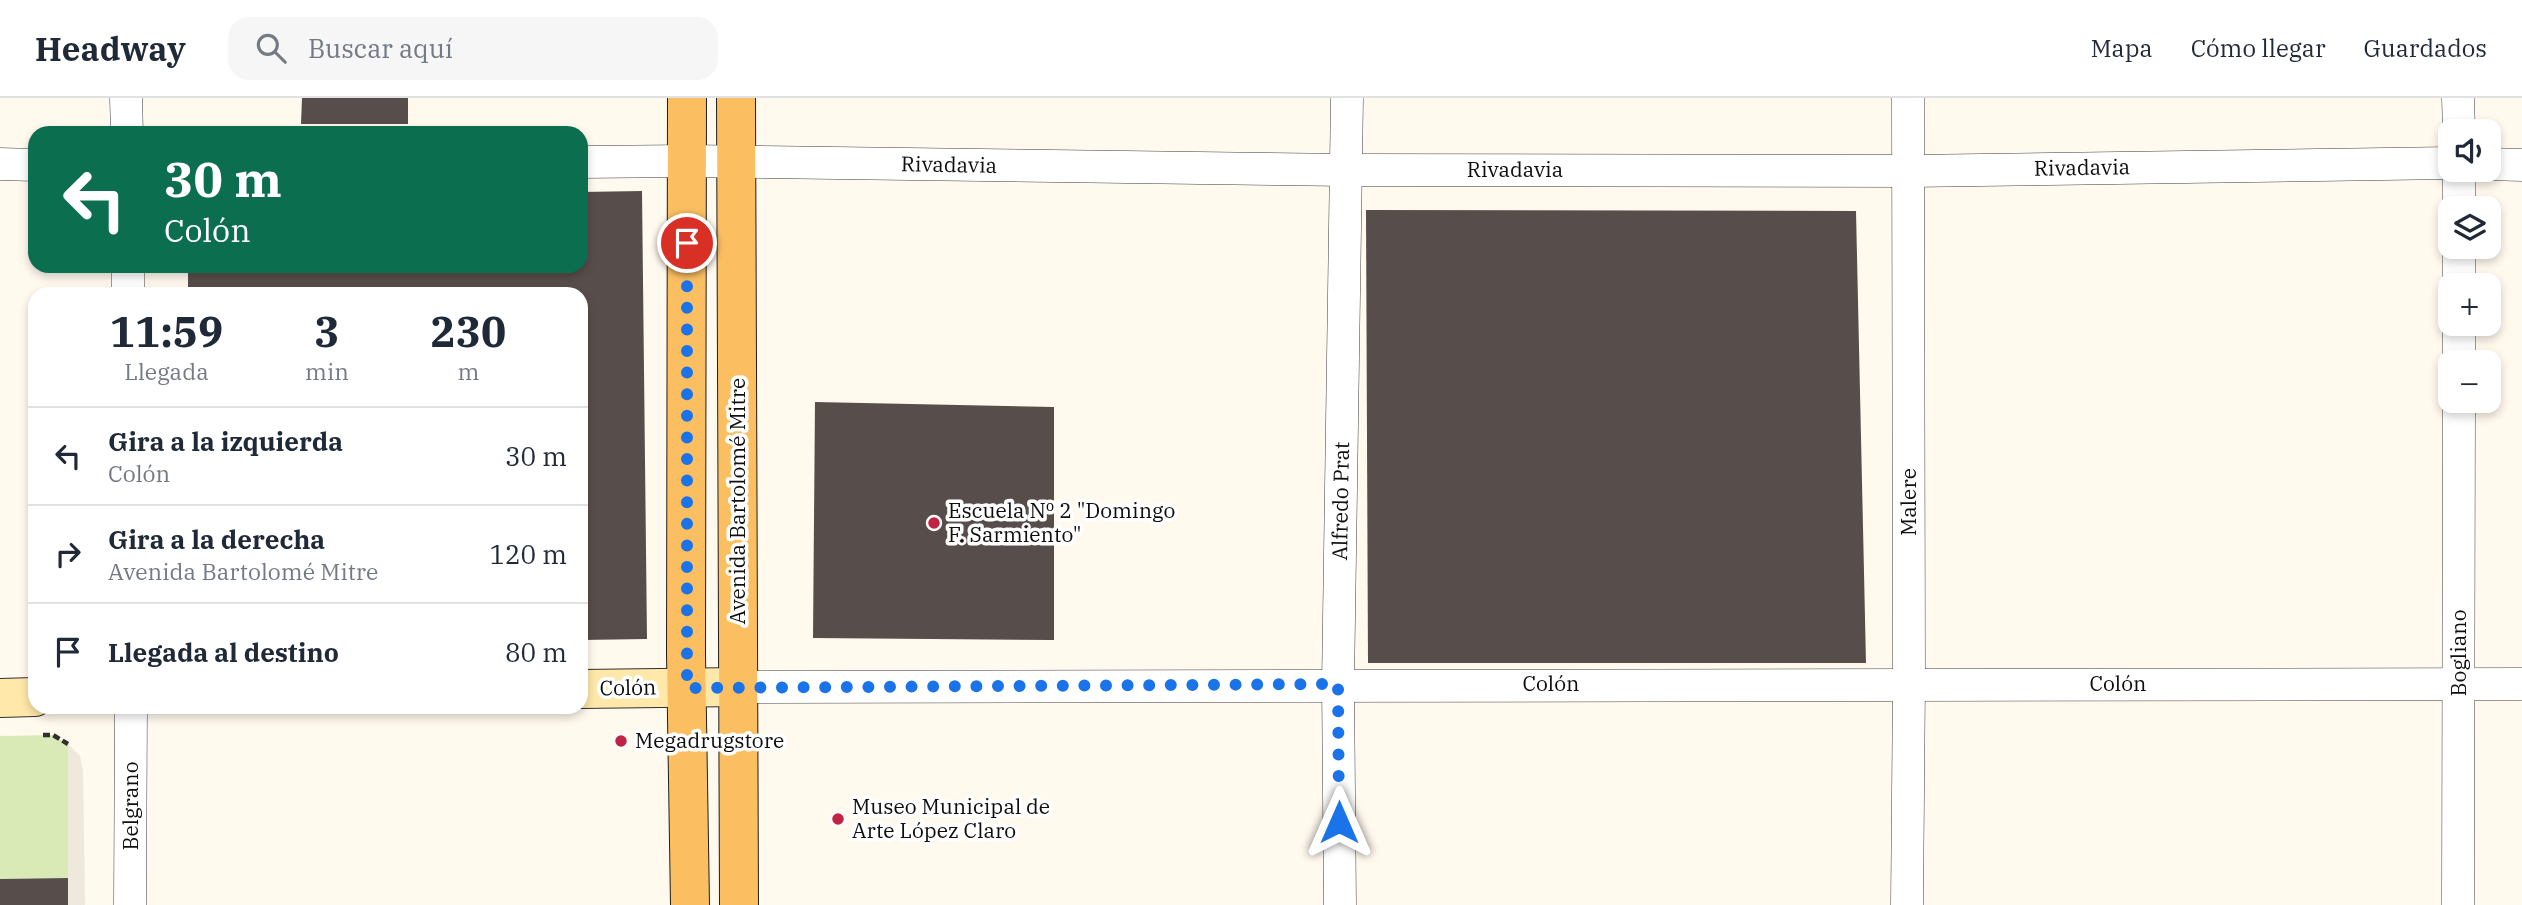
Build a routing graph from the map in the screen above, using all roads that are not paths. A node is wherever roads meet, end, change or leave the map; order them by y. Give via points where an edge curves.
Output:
1 (126, 98) edge
2 (687, 98) edge
3 (736, 98) edge
4 (1347, 98) edge
5 (1908, 98) edge
6 (2458, 98) edge
7 (2459, 119) edge
8 (127, 126) edge
9 (687, 161) junction
10 (588, 162) edge
11 (736, 162) junction
12 (2438, 163) edge
13 (0, 164) edge
14 (2501, 164) edge
15 (28, 165) edge
16 (2522, 165) edge
17 (1347, 170) junction
18 (1909, 171) junction
19 (2459, 413) edge
20 (1338, 684) junction
21 (1909, 684) junction
22 (2459, 684) junction
23 (2522, 684) edge
24 (739, 687) junction
25 (687, 688) junction
26 (588, 689) edge
27 (28, 697) edge
28 (0, 698) edge
29 (131, 714) edge
30 (130, 905) edge
31 (690, 905) edge
32 (739, 905) edge
33 (1340, 905) edge
34 (1907, 905) edge
35 (2458, 905) edge

1 - 8 street
2 - 9 main road
3 - 11 main road, Avenida Bartolomé Mitre
4 - 17 street, Alfredo Prat
5 - 18 street, Malere
6 - 7 street
9 - 10 street, Rivadavia
9 - 11 street, Rivadavia
9 - 25 main road
11 - 17 street, Rivadavia
11 - 24 main road, Avenida Bartolomé Mitre
12 - 18 street, Rivadavia
13 - 15 street
14 - 16 street
17 - 18 street, Rivadavia
17 - 20 street, Alfredo Prat
18 - 21 street, Malere
19 - 22 street, Bogliano
20 - 21 street, Colón
20 - 24 street, Colón
20 - 33 street, Alfredo Prat
21 - 22 street, Colón
21 - 34 street, Malere
22 - 23 street, Colón
22 - 35 street, Bogliano
24 - 25 street, Colón
24 - 32 main road, Avenida Bartolomé Mitre
25 - 26 street, Colón
25 - 31 main road
27 - 28 street
29 - 30 street, Belgrano

